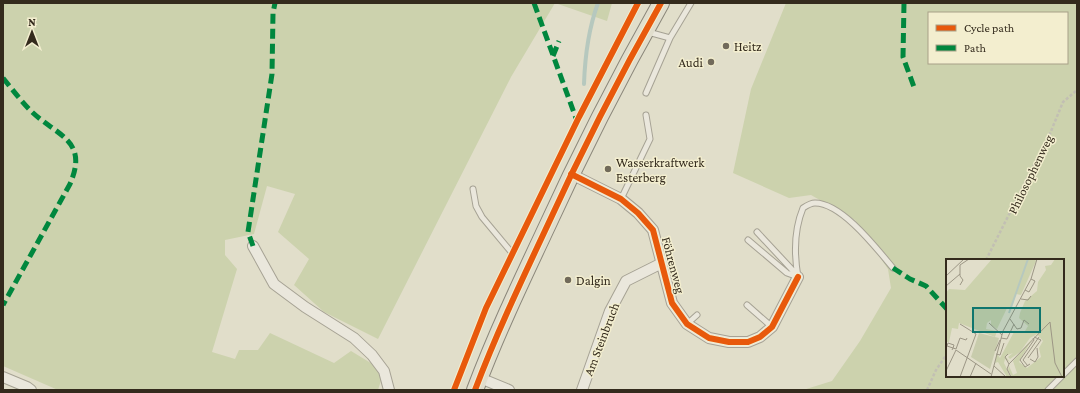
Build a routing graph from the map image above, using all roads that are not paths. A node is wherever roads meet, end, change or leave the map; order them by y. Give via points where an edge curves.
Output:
1 (661, 3) edge
2 (691, 3) edge
3 (645, 31) junction
4 (670, 38) junction
5 (646, 93) dead end
6 (646, 115) dead end
7 (571, 174) junction
8 (473, 189) dead end
9 (621, 199) junction
10 (757, 232) dead end
11 (748, 240) dead end
12 (253, 246) dead end
13 (512, 253) road end
14 (662, 263) junction
15 (893, 268) dead end
16 (798, 277) junction
17 (747, 305) dead end
18 (697, 315) dead end
19 (687, 324) junction
20 (772, 327) junction
21 (1077, 361) edge
22 (1064, 374) edge
23 (3, 377) edge
24 (1061, 377) edge
25 (478, 384) edge
26 (30, 390) edge
27 (389, 390) edge
28 (509, 390) edge
29 (582, 390) edge
30 (1048, 390) edge

1 - 3 main road
2 - 4 lane
3 - 4 lane
3 - 7 main road
4 - 5 lane
6 - 9 lane via 650,139
7 - 9 street, Föhrenweg
7 - 25 main road via 511,302
8 - 13 lane via 476,206 482,217
9 - 14 street, Föhrenweg via 653,230
10 - 16 lane
11 - 16 lane via 787,273
12 - 27 street via 274,284 354,338 372,355 384,371
14 - 19 street, Föhrenweg via 672,303
14 - 29 street, Am Steinbruch via 626,281 610,311
15 - 16 lane via 858,227 829,208 814,203 803,208 799,217 794,258
16 - 20 street, Föhrenweg
17 - 20 lane
18 - 19 lane
19 - 20 street, Föhrenweg via 709,338 730,342 748,342 760,337
21 - 22 lane
23 - 26 street
24 - 30 lane
25 - 28 street

